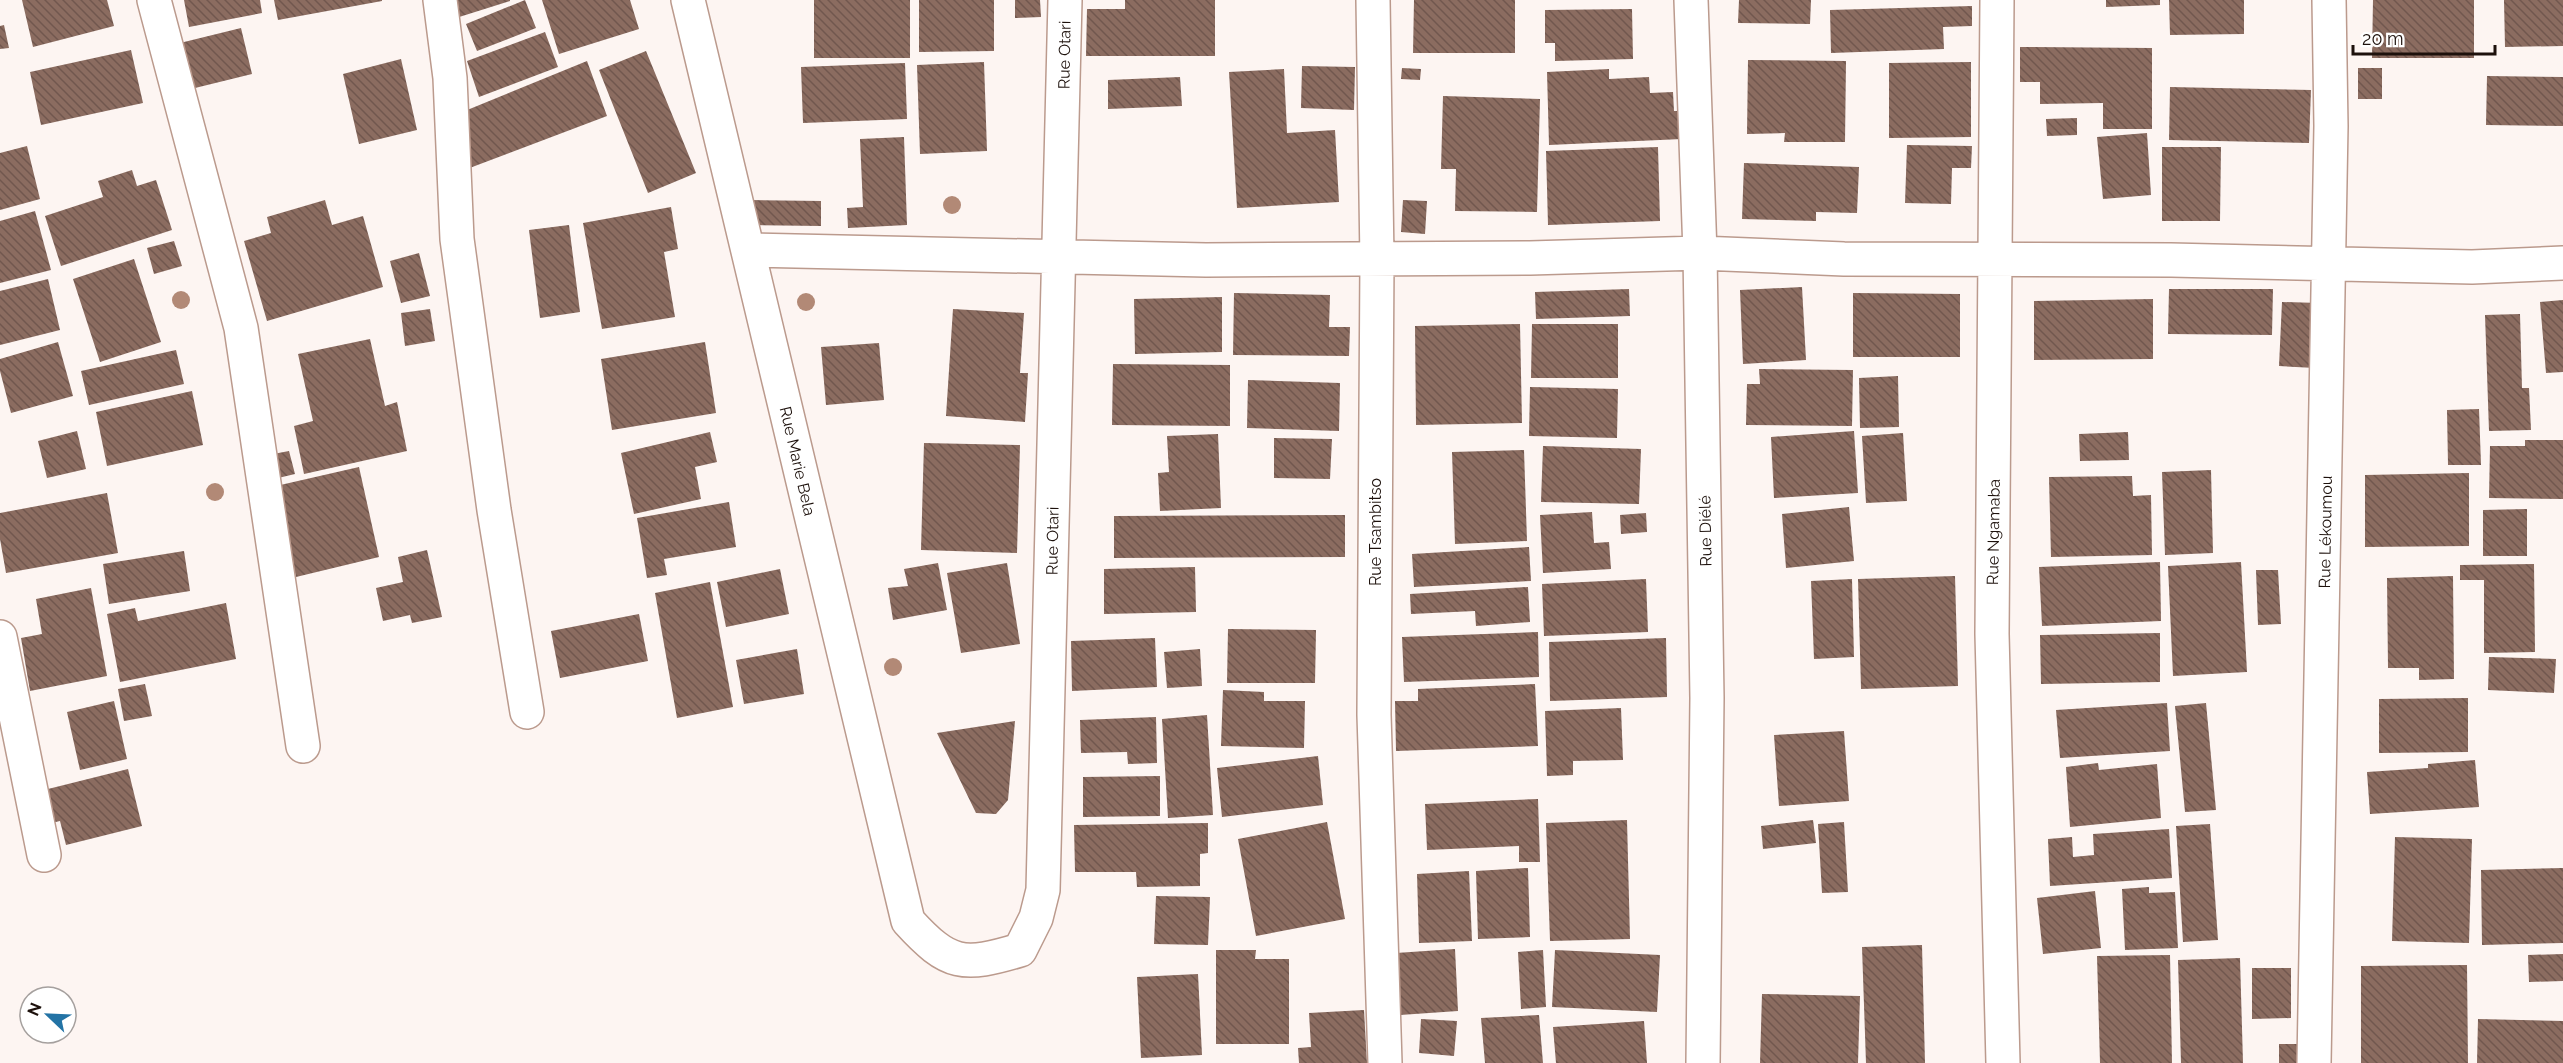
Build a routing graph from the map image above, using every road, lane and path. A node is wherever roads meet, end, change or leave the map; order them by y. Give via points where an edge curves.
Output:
1 (153, 0) edge
2 (440, 0) edge
3 (687, 0) edge
4 (1065, 0) edge
5 (1373, 0) edge
6 (1691, 0) edge
7 (1997, 0) edge
8 (2329, 0) edge
9 (747, 250) junction
10 (1700, 253) junction
11 (1059, 255) junction
12 (1997, 259) junction
13 (1377, 260) junction
14 (2563, 263) edge
15 (2329, 264) junction
16 (0, 637) edge
17 (527, 712) dead end
18 (303, 746) dead end
19 (44, 855) dead end
20 (908, 921) joint
21 (1385, 1063) edge
22 (1703, 1063) edge
23 (2003, 1063) edge
24 (2314, 1063) edge

1 - 18 street via 241,328
2 - 17 street via 450,78 457,239 494,510
3 - 9 street, Rue Marie Bela
4 - 11 street, Rue Otari
5 - 13 street, Rue Tsambitso
6 - 10 street, Rue Diélé
7 - 12 street, Rue Ngamaba
8 - 15 street, Rue Lékoumou
9 - 11 street
9 - 20 street, Rue Marie Bela
10 - 12 street via 1844,259
10 - 13 street
10 - 22 street, Rue Diélé via 1707,698
11 - 13 street
11 - 20 street, Rue Otari via 1043,890 1036,918 1020,950 990,959 960,961 928,944
12 - 15 street
12 - 23 street, Rue Ngamaba via 1992,634
13 - 21 street, Rue Tsambitso via 1374,715
14 - 15 street via 2472,267
15 - 24 street, Rue Lékoumou
16 - 19 street

